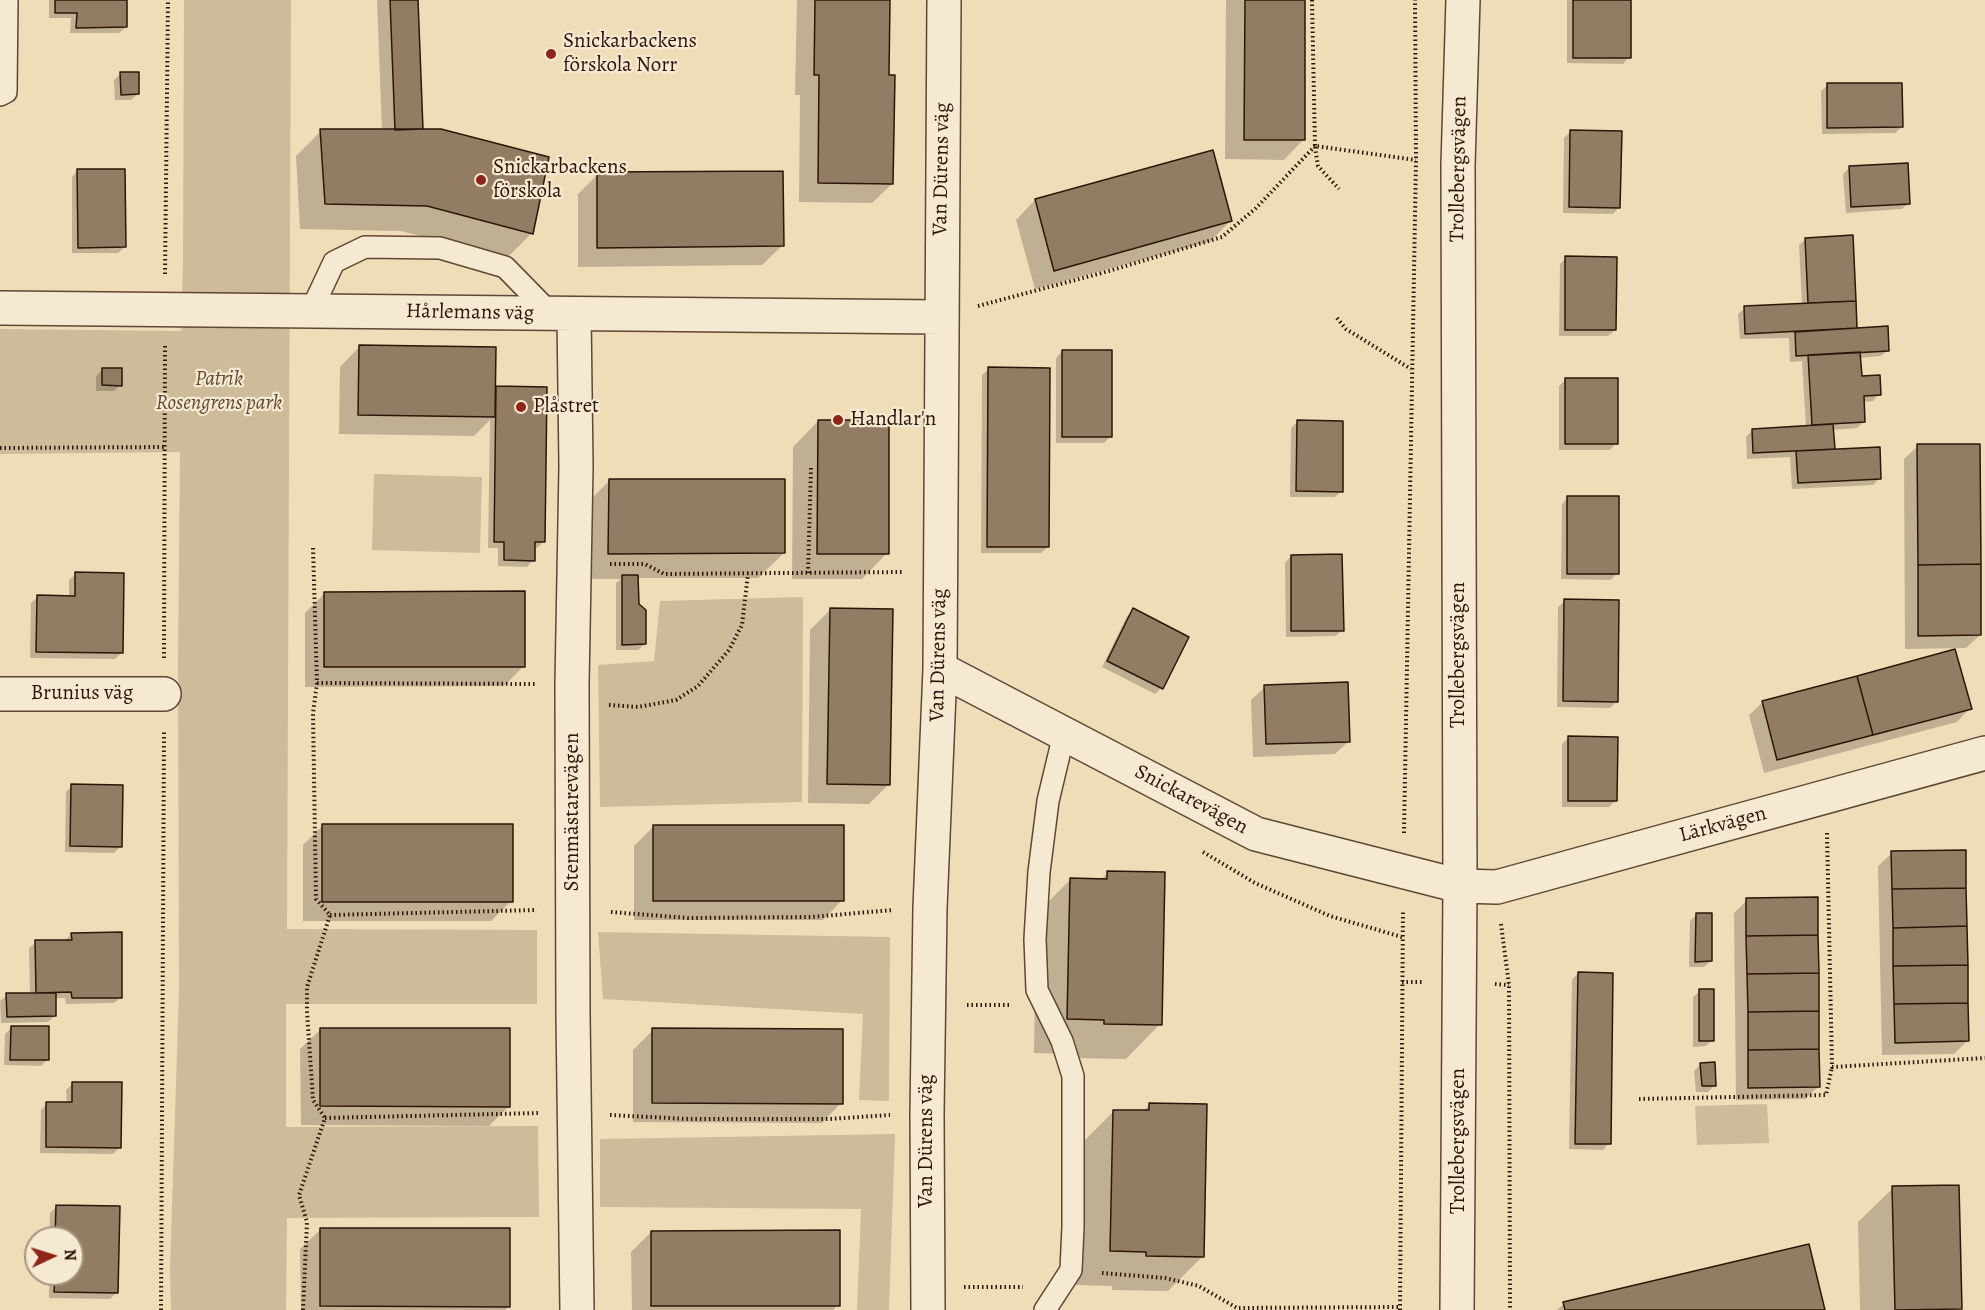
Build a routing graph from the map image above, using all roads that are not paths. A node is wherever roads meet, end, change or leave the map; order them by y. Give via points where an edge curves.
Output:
1 (7, 0) edge
2 (944, 0) edge
3 (1464, 0) edge
4 (0, 95) edge
5 (0, 308) edge
6 (311, 311) junction
7 (562, 314) junction
8 (941, 317) junction
9 (940, 669) junction
10 (0, 694) edge
11 (164, 694) dead end
12 (1064, 734) junction
13 (1985, 753) edge
14 (1460, 886) junction
15 (578, 1310) edge
16 (928, 1310) edge
17 (1045, 1310) edge
18 (1457, 1310) edge

1 - 4 lane via 6,92
2 - 8 street, Van Dürens väg
3 - 14 street, Trollebergsvägen via 1458,165
5 - 6 street, Hårlemans väg
6 - 7 street, Hårlemans väg
6 - 7 lane via 334,262 364,247 440,248 505,267
7 - 8 street, Hårlemans väg
7 - 15 street, Stenmästarevägen via 576,468 572,697
8 - 9 street, Van Dürens väg
9 - 12 street, Snickarevägen
9 - 16 street, Van Dürens väg via 930,908
10 - 11 street, Brunius väg
12 - 14 street, Snickarevägen via 1256,834
12 - 17 lane via 1048,801 1035,939 1037,990 1062,1041 1073,1076 1065,1279
13 - 14 street, Lärkvägen via 1497,887
14 - 18 street, Trollebergsvägen

